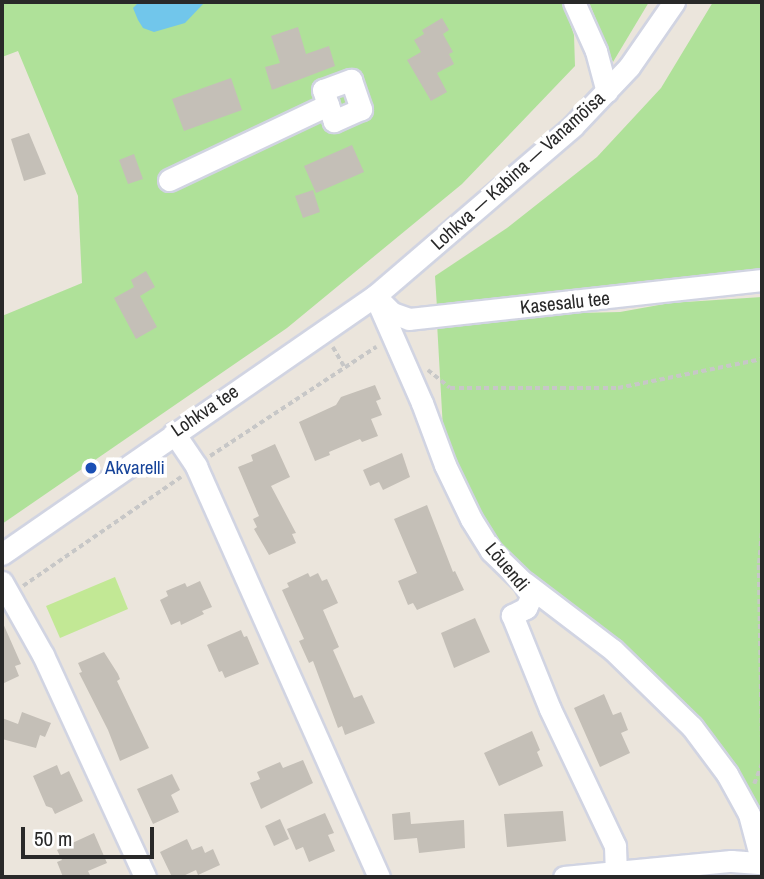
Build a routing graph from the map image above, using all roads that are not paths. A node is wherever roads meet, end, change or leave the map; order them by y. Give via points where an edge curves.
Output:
1 (574, 2) edge
2 (674, 2) edge
3 (607, 92) junction
4 (328, 105) dead end
5 (169, 180) dead end
6 (762, 281) edge
7 (375, 296) junction
8 (167, 437) junction
9 (2, 554) edge
10 (2, 582) edge
11 (524, 583) junction
12 (762, 863) edge
13 (616, 872) junction
14 (145, 877) edge
15 (379, 877) edge
16 (564, 877) edge

1 - 3 street via 596,51
2 - 3 street, Lohkva — Kabina — Vanamõisa
3 - 7 street, Lohkva — Kabina — Vanamõisa via 544,153
4 - 5 street
6 - 7 street, Kasesalu tee via 410,318 392,313
7 - 8 street, Lohkva tee
7 - 11 street, Lõuendi via 471,519 491,551
8 - 9 street, Lohkva tee
8 - 15 street via 196,466
10 - 14 street via 43,655
11 - 12 street via 613,650 692,727 727,774 749,814
11 - 13 street, Lõuendi via 531,597 526,608 512,615 550,709 615,846
12 - 13 street via 731,861
13 - 16 street

